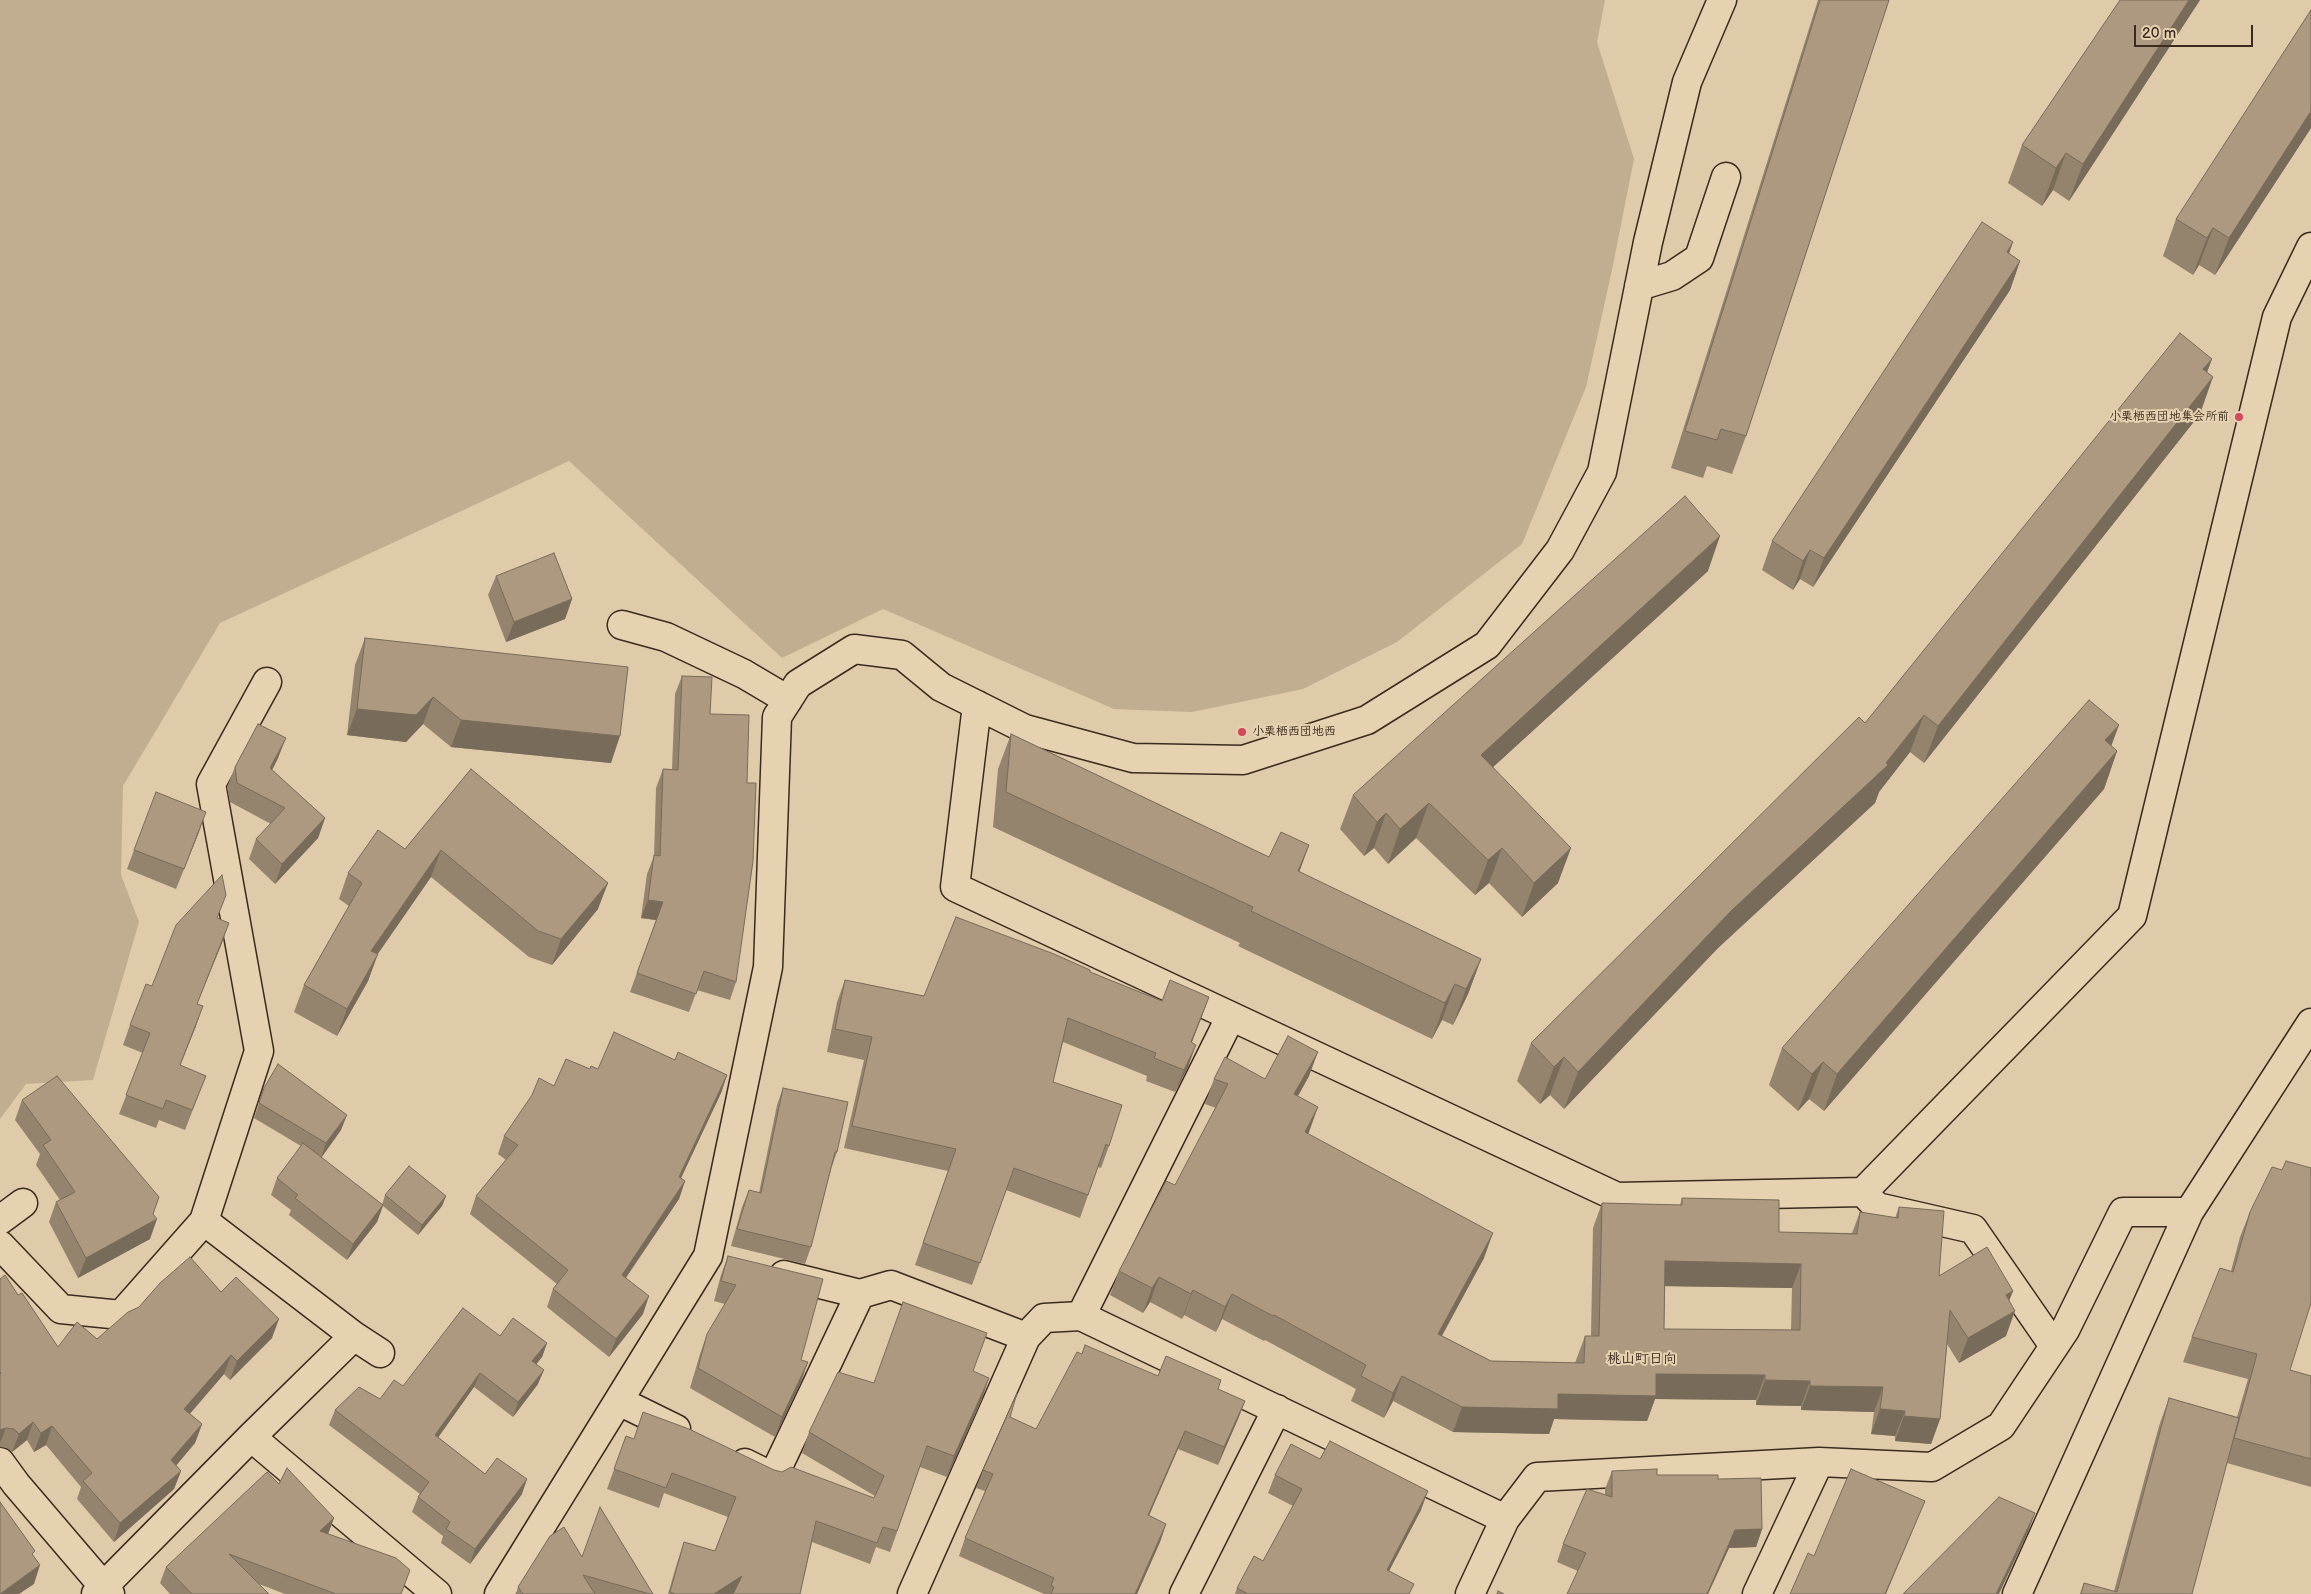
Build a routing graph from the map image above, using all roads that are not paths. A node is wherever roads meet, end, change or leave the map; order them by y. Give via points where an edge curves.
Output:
1 (1722, 0) edge
2 (1726, 177) dead end
3 (2311, 247) edge
4 (1639, 286) junction
5 (622, 625) dead end
6 (267, 682) dead end
7 (788, 700) junction
8 (978, 705) junction
9 (1231, 1016) junction
10 (2311, 1023) edge
11 (1863, 1192) junction
12 (24, 1203) dead end
13 (2189, 1212) junction
14 (0, 1220) edge
15 (204, 1221) junction
16 (0, 1245) edge
17 (708, 1256) junction
18 (860, 1294) junction
19 (1081, 1316) junction
20 (354, 1336) junction
21 (1026, 1337) junction
22 (2054, 1346) junction
23 (380, 1353) dead end
24 (619, 1401) junction
25 (1277, 1409) junction
26 (251, 1436) junction
27 (696, 1439) edge
28 (722, 1452) edge
29 (0, 1462) edge
30 (1819, 1462) junction
31 (8, 1489) edge
32 (1505, 1519) junction
33 (103, 1591) edge
34 (437, 1594) edge
35 (499, 1594) edge
36 (912, 1594) edge
37 (1184, 1594) edge
38 (1470, 1594) edge
39 (1757, 1594) edge
40 (2017, 1594) edge

1 - 4 street via 1687,82
2 - 4 street via 1699,258 1672,276
3 - 11 street via 2277,317 2132,916
4 - 8 street via 1602,472 1560,550 1487,645 1367,720 1243,760 1134,758 1026,729
5 - 7 street via 666,638 744,674
6 - 15 street via 211,784 259,1052
7 - 8 street via 798,684 854,649 902,655 941,687
7 - 17 street via 777,717 768,967
8 - 9 street via 955,886
9 - 11 street via 1617,1197
9 - 19 street
10 - 13 street
11 - 22 street via 1878,1207 1973,1228
12 - 14 street
13 - 22 street via 2123,1212
13 - 40 street
15 - 16 street via 121,1315 61,1309
15 - 20 street
17 - 18 street
17 - 24 street
18 - 21 street via 891,1285
18 - 28 street via 773,1477
19 - 21 street via 1044,1318
19 - 25 street
20 - 23 street
20 - 26 street
21 - 36 street
22 - 30 street via 2001,1426 1932,1467
24 - 27 street
24 - 35 street
25 - 32 street
25 - 37 street
26 - 33 street
26 - 34 street
29 - 31 street
30 - 32 street via 1537,1477
30 - 39 street
31 - 33 street
32 - 38 street

